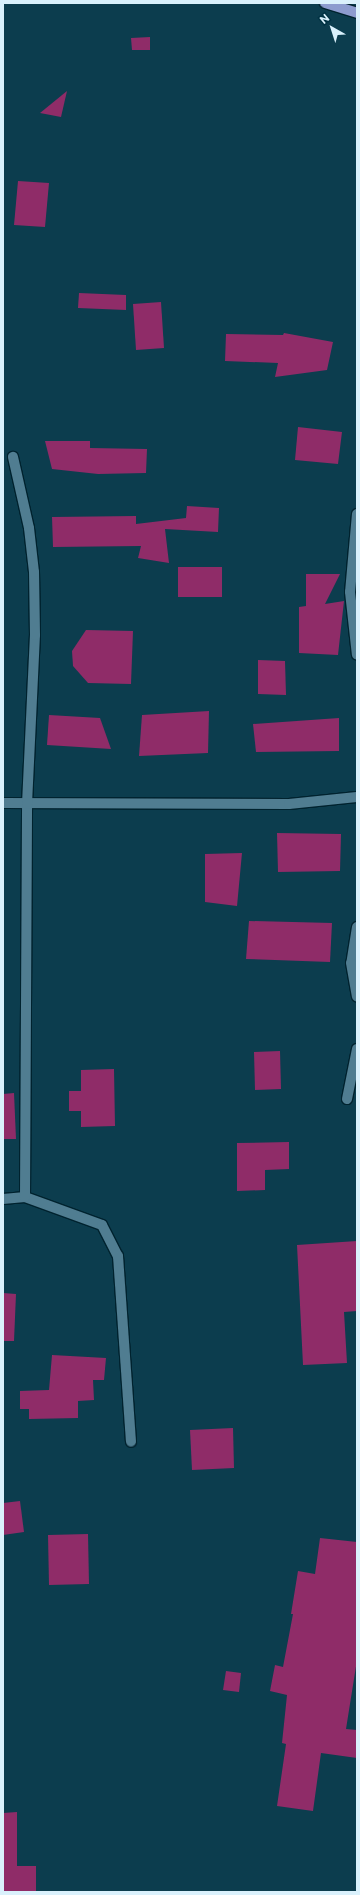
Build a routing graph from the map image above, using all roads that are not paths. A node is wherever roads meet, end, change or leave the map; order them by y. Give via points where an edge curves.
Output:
1 (325, 3) edge
2 (357, 13) edge
3 (13, 457) dead end
4 (357, 514) edge
5 (357, 655) edge
6 (357, 798) edge
7 (3, 804) edge
8 (27, 804) junction
9 (357, 927) edge
10 (357, 996) edge
11 (357, 1049) edge
12 (347, 1099) dead end
13 (25, 1197) junction
14 (3, 1199) edge
15 (131, 1442) dead end

1 - 2 main road
3 - 8 street via 29,528 34,572 35,635
4 - 5 street via 350,592
6 - 8 street via 289,804
7 - 8 street
8 - 13 street
9 - 10 street via 351,963
11 - 12 street
13 - 14 street
13 - 15 street via 102,1225 118,1256

